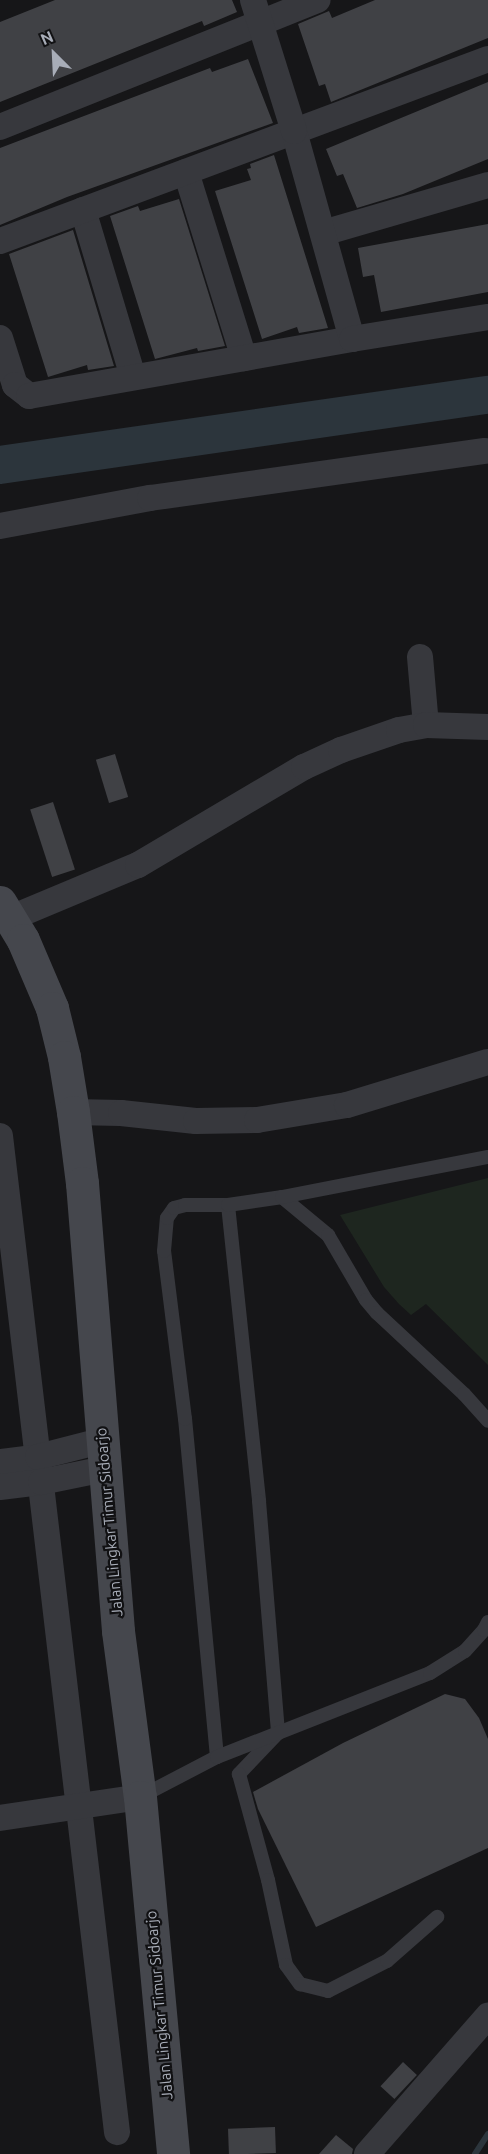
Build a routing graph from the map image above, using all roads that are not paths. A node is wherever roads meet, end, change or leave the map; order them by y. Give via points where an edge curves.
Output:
1 (318, 0) edge
2 (257, 11) edge
3 (488, 59) edge
4 (0, 127) edge
5 (294, 131) junction
6 (186, 171) junction
7 (488, 185) edge
8 (83, 210) junction
9 (322, 233) junction
10 (0, 241) edge
11 (488, 317) edge
12 (0, 338) edge
13 (352, 339) junction
14 (244, 358) junction
15 (133, 377) junction
16 (485, 451) dead end
17 (0, 526) edge
18 (420, 657) dead end
19 (426, 725) junction
20 (488, 727) edge
21 (4, 914) edge
22 (488, 1062) edge
23 (73, 1112) junction
24 (0, 1136) edge
25 (488, 1157) edge
26 (282, 1197) junction
27 (228, 1205) junction
28 (488, 1421) edge
29 (103, 1455) junction
30 (38, 1457) junction
31 (0, 1462) edge
32 (41, 1482) junction
33 (0, 1486) edge
34 (488, 1622) edge
35 (278, 1733) junction
36 (217, 1757) junction
37 (140, 1797) junction
38 (77, 1808) junction
39 (0, 1818) edge
40 (437, 1917) dead end
41 (488, 2016) edge
42 (117, 2133) dead end
43 (173, 2154) edge
44 (366, 2154) edge

1 - 2 street
2 - 4 street
2 - 5 street
3 - 5 street
5 - 6 street
5 - 9 street
6 - 8 street
6 - 14 street
7 - 9 street
8 - 10 street
8 - 15 street
9 - 13 street
11 - 13 street
12 - 15 street via 15,385 29,396
13 - 14 street
14 - 15 street
16 - 17 street via 150,498
18 - 19 street
19 - 20 street
19 - 21 street via 372,738 304,767 138,865
21 - 23 main road, Jalan Lingkar Timur Sidoarjo via 23,940 52,1008
22 - 23 street via 347,1104 257,1119 196,1121
23 - 29 main road, Jalan Lingkar Timur Sidoarjo
24 - 30 street
25 - 26 lane
26 - 27 lane
26 - 28 lane via 328,1235 377,1313
27 - 35 lane
27 - 36 lane via 174,1208 167,1218 164,1251
29 - 30 street
29 - 32 street
29 - 37 main road, Jalan Lingkar Timur Sidoarjo via 118,1631
30 - 31 street
30 - 32 street
32 - 33 street
32 - 38 street
34 - 35 lane via 465,1651 430,1673
35 - 36 lane
35 - 40 lane via 239,1774 286,1965 300,1984 328,1991 387,1961
36 - 37 lane
37 - 38 street
37 - 43 main road, Jalan Lingkar Timur Sidoarjo
38 - 39 street
38 - 42 street
41 - 44 street

